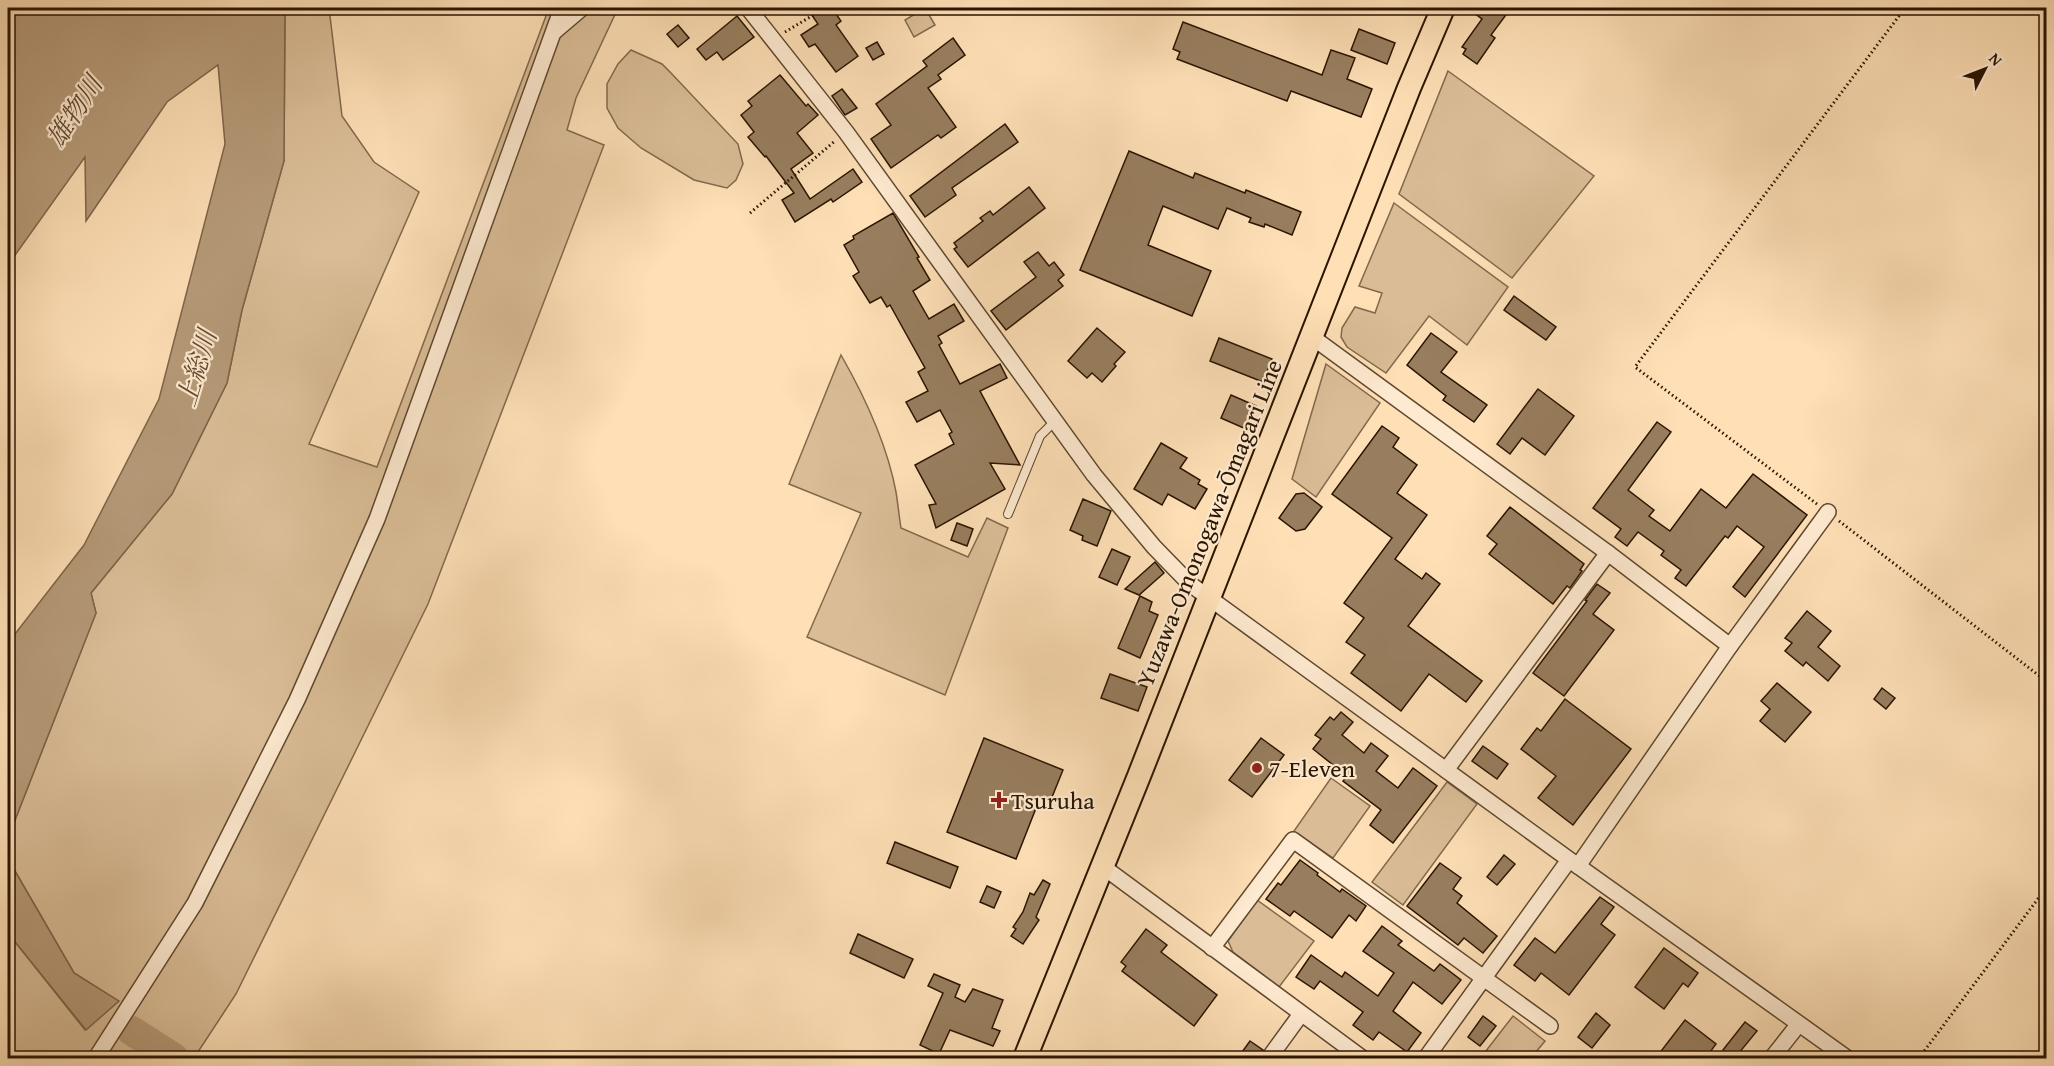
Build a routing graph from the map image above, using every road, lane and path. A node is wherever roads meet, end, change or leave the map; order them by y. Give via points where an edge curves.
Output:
1 (562, 8) edge
2 (582, 8) edge
3 (748, 8) edge
4 (825, 8) edge
5 (1443, 8) edge
6 (1905, 8) edge
7 (2031, 8) edge
8 (2046, 19) edge
9 (553, 32) junction
10 (773, 39) junction
11 (846, 132) junction
12 (750, 213) dead end
13 (1312, 337) junction
14 (1055, 421) junction
15 (1828, 512) junction
16 (1008, 514) dead end
17 (1608, 553) junction
18 (1208, 597) junction
19 (1730, 646) junction
20 (2046, 681) edge
21 (1446, 770) junction
22 (1573, 863) junction
23 (1102, 866) junction
24 (2046, 888) edge
25 (1212, 948) junction
26 (1484, 978) junction
27 (1301, 1014) junction
28 (1798, 1025) junction
29 (1550, 1026) dead end
30 (96, 1059) edge
31 (1025, 1059) edge
32 (1269, 1059) edge
33 (1362, 1059) edge
34 (1425, 1059) edge
35 (1772, 1059) edge
36 (1847, 1059) edge
37 (1919, 1059) edge

1 - 9 street
2 - 9 street
3 - 10 street
4 - 10 path
5 - 13 main road, Yuzawa-Omonogawa-Ōmagari Line
6 - 15 path via 1635,367
7 - 8 path
9 - 30 street via 377,519 297,700 195,903
10 - 11 street
11 - 12 path
11 - 14 street
13 - 17 street
13 - 18 main road, Yuzawa-Omonogawa-Ōmagari Line
14 - 16 lane via 1040,436
14 - 18 street via 1154,547
15 - 19 street
15 - 20 path
17 - 19 street
17 - 21 street
18 - 21 street
18 - 23 main road, Yuzawa-Omonogawa-Ōmagari Line
19 - 22 street
21 - 22 street
22 - 26 street
22 - 28 street
23 - 25 street
23 - 31 main road, Yuzawa-Omonogawa-Ōmagari Line
24 - 37 path
25 - 26 street via 1293,840
25 - 27 street
26 - 29 street
26 - 34 street
27 - 32 street
27 - 33 street
28 - 35 street
28 - 36 street

